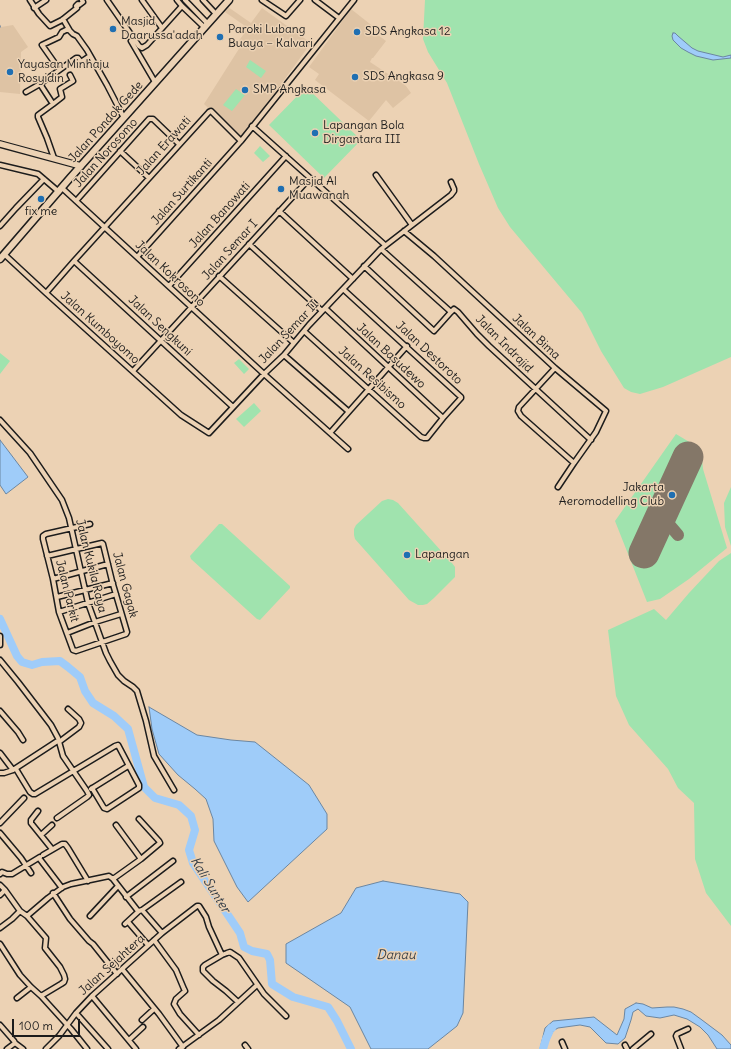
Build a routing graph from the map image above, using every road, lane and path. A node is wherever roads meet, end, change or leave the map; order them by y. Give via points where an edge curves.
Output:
1 (30, 0) edge
2 (46, 0) edge
3 (82, 0) edge
4 (107, 0) edge
5 (142, 0) edge
6 (177, 0) edge
7 (185, 0) edge
8 (203, 0) edge
9 (229, 0) edge
10 (262, 0) edge
11 (300, 0) edge
12 (315, 0) edge
13 (354, 0) edge
14 (182, 6) junction
15 (34, 8) junction
16 (216, 14) junction
17 (339, 18) junction
18 (63, 19) junction
19 (206, 26) junction
20 (162, 28) junction
21 (68, 29) junction
22 (131, 41) dead end
23 (90, 56) junction
24 (54, 62) dead end
25 (70, 75) dead end
26 (155, 82) junction
27 (40, 84) junction
28 (26, 92) dead end
29 (53, 104) junction
30 (124, 118) junction
31 (252, 126) junction
32 (241, 140) junction
33 (0, 144) edge
34 (179, 144) junction
35 (120, 152) junction
36 (286, 156) junction
37 (54, 158) junction
38 (0, 165) edge
39 (78, 167) junction
40 (376, 175) dead end
41 (44, 178) junction
42 (149, 178) junction
43 (310, 178) junction
44 (451, 182) dead end
45 (60, 190) junction
46 (76, 201) junction
47 (279, 211) junction
48 (0, 226) edge
49 (412, 226) junction
50 (104, 227) junction
51 (404, 231) junction
52 (249, 244) junction
53 (385, 245) junction
54 (381, 249) junction
55 (2, 257) edge
56 (137, 257) junction
57 (74, 261) junction
58 (364, 266) junction
59 (220, 276) junction
60 (353, 279) junction
61 (169, 286) junction
62 (344, 289) junction
63 (46, 293) junction
64 (192, 307) junction
65 (324, 309) junction
66 (451, 312) junction
67 (304, 331) junction
68 (161, 341) junction
69 (294, 343) junction
70 (407, 346) junction
71 (284, 355) junction
72 (388, 366) junction
73 (555, 368) junction
74 (133, 372) junction
75 (264, 374) junction
76 (368, 389) junction
77 (536, 390) junction
78 (233, 407) junction
79 (348, 411) junction
80 (443, 418) junction
81 (0, 420) edge
82 (330, 432) junction
83 (209, 433) joint
84 (427, 438) joint
85 (591, 440) junction
86 (348, 449) dead end
87 (574, 463) junction
88 (558, 487) dead end
89 (90, 524) dead end
90 (72, 528) junction
91 (77, 549) junction
92 (47, 556) junction
93 (108, 564) junction
94 (81, 570) junction
95 (53, 579) junction
96 (113, 583) junction
97 (85, 590) junction
98 (116, 594) junction
99 (57, 598) junction
100 (88, 602) junction
101 (59, 612) junction
102 (121, 614) junction
103 (96, 622) junction
104 (67, 633) junction
105 (0, 636) edge
106 (103, 642) junction
107 (0, 645) edge
108 (0, 660) edge
109 (68, 709) dead end
110 (0, 711) edge
111 (23, 740) dead end
112 (59, 741) junction
113 (0, 753) edge
114 (128, 766) junction
115 (14, 769) junction
116 (73, 772) junction
117 (0, 773) edge
118 (92, 788) junction
119 (174, 790) dead end
120 (87, 791) junction
121 (24, 798) dead end
122 (38, 811) dead end
123 (57, 818) dead end
124 (139, 820) dead end
125 (0, 823) edge
126 (52, 825) dead end
127 (116, 825) dead end
128 (0, 834) edge
129 (42, 835) junction
130 (52, 849) junction
131 (40, 857) junction
132 (141, 859) junction
133 (173, 861) dead end
134 (26, 866) junction
135 (31, 873) dead end
136 (0, 874) edge
137 (113, 879) junction
138 (88, 881) junction
139 (180, 882) dead end
140 (0, 885) edge
141 (118, 886) junction
142 (62, 888) junction
143 (5, 890) junction
144 (54, 894) junction
145 (0, 895) edge
146 (126, 897) junction
147 (20, 911) junction
148 (141, 911) junction
149 (27, 916) junction
150 (90, 916) dead end
151 (0, 928) edge
152 (162, 933) junction
153 (154, 940) junction
154 (0, 944) edge
155 (148, 945) junction
156 (222, 955) junction
157 (122, 969) junction
158 (117, 974) junction
159 (257, 985) junction
160 (31, 987) junction
161 (41, 996) junction
162 (92, 996) junction
163 (17, 998) dead end
164 (238, 1002) junction
165 (154, 1009) junction
166 (76, 1012) junction
167 (286, 1016) dead end
168 (142, 1020) dead end
169 (0, 1025) edge
170 (68, 1026) junction
171 (143, 1027) dead end
172 (688, 1029) dead end
173 (651, 1034) dead end
174 (199, 1035) junction
175 (129, 1040) junction
176 (562, 1042) dead end
177 (15, 1043) junction
178 (245, 1045) dead end
179 (181, 1048) edge
180 (7, 1049) edge
181 (23, 1049) edge
182 (46, 1049) edge
183 (87, 1049) edge
184 (108, 1049) edge
185 (136, 1049) edge
186 (248, 1049) edge
187 (565, 1049) edge
188 (632, 1049) edge
189 (681, 1049) edge

1 - 15 street
2 - 15 street
3 - 18 street via 83,2
4 - 20 street via 139,46 145,47
5 - 20 street
6 - 14 street
7 - 19 street
8 - 16 street
9 - 16 main road, Jalan Pondok Gede
10 - 11 street via 286,16
12 - 17 street
13 - 17 street, Jalan Surtikanti
14 - 19 street
14 - 20 street
15 - 18 street via 50,26
16 - 19 main road, Jalan Pondok Gede
17 - 31 street, Jalan Surtikanti
18 - 21 street
19 - 26 main road, Jalan Pondok Gede
21 - 23 street via 77,36
21 - 24 street via 62,32 59,38 42,45
22 - 26 street
23 - 27 street via 81,62 76,58
23 - 30 street
25 - 29 street via 73,81 60,90 62,97
26 - 30 main road, Jalan Pondok Gede
27 - 28 street
27 - 29 street
29 - 37 street via 38,117
30 - 39 main road, Jalan Pondok Gede
31 - 32 street, Jalan Surtikanti
31 - 36 street
32 - 34 street, Jalan Erawati via 211,111
32 - 56 street, Jalan Surtikanti
33 - 37 main road
34 - 35 street, Jalan Norosomo via 151,119
34 - 42 street, Jalan Erawati
35 - 42 street
35 - 46 street, Jalan Norosomo
36 - 43 street
36 - 61 street, Jalan Banowati
37 - 39 main road
38 - 41 street via 38,174
39 - 45 main road, Jalan Pondok Gede
40 - 49 street
41 - 45 street, Jalan Kokrosono
41 - 48 street
42 - 50 street, Jalan Erawati
43 - 47 street, Jalan Semar I
43 - 53 street
44 - 49 street via 453,193
45 - 46 street, Jalan Kokrosono
45 - 55 main road, Jalan Pondok Gede
46 - 50 street, Jalan Kokrosono
47 - 52 street, Jalan Semar I
47 - 60 street
49 - 51 street
50 - 56 street, Jalan Kokrosono
50 - 57 street, Jalan Kumboyomo
51 - 53 street
51 - 73 street, Jalan Bima
52 - 59 street, Jalan Semar I
52 - 65 street, Jalan Basudewo
53 - 54 street, Jalan Semar II
54 - 58 street, Jalan Semar II
54 - 66 street, Jalan Indrajid
55 - 63 street
56 - 61 street, Jalan Kokrosono
57 - 63 street, Jalan Kumboyomo
57 - 68 street, Jalan Sengkuni
58 - 60 street, Jalan Semar II
58 - 66 street via 434,331
59 - 64 street, Jalan Semar I
59 - 69 street
60 - 62 street, Jalan Semar II
61 - 64 street, Jalan Kokrosono
62 - 65 street, Jalan Semar II
62 - 70 street, Jalan Destoroto
63 - 74 street, Jalan Kumboyomo
64 - 68 street, Jalan Semar I
64 - 75 street, Jalan Kokrosono
65 - 67 street, Jalan Semar II
65 - 72 street, Jalan Basudewo
66 - 77 street, Jalan Indrajid via 458,312 477,334
67 - 69 street, Jalan Semar II
67 - 76 street, Jalan Resibismo
68 - 74 street, Jalan Semar I
68 - 78 street, Jalan Sengkuni
69 - 71 street, Jalan Semar II
70 - 72 street
70 - 80 street, Jalan Destoroto via 461,397
71 - 75 street, Jalan Semar II
71 - 79 street
72 - 76 street
72 - 80 street, Jalan Basudewo
73 - 77 street
73 - 85 street, Jalan Bima via 606,411
74 - 83 street, Jalan Kumboyomo via 181,415
75 - 78 street, Jalan Semar II
75 - 82 street, Jalan Kokrosono
76 - 79 street
76 - 84 street, Jalan Resibismo via 421,436
77 - 85 street
77 - 87 street, Jalan Indrajid via 518,411
78 - 83 street, Jalan Semar II
79 - 82 street
80 - 84 street, Jalan Destoroto
81 - 90 street, Jalan Kukila Raya via 30,453 59,495
82 - 86 street, Jalan Kokrosono
85 - 87 street, Jalan Bima
87 - 88 street, Jalan Bima
89 - 90 street
90 - 91 street, Jalan Kukila Raya
90 - 92 street, Jalan Parkit via 44,535 42,539
91 - 92 street
91 - 93 street, Jalan Gagak via 102,543
91 - 94 street, Jalan Kukila Raya
92 - 95 street, Jalan Parkit
93 - 94 street
93 - 96 street, Jalan Gagak
94 - 95 street
94 - 97 street, Jalan Kukila Raya
95 - 99 street, Jalan Parkit
96 - 97 street
96 - 98 street, Jalan Gagak
97 - 99 street
97 - 100 street, Jalan Kukila Raya
98 - 100 street
98 - 102 street, Jalan Gagak
99 - 101 street, Jalan Parkit
100 - 101 street
100 - 103 street, Jalan Kukila Raya
101 - 104 street, Jalan Parkit
102 - 103 street
102 - 106 street, Jalan Gagak via 126,634
103 - 104 street
103 - 106 street, Jalan Kukila Raya
104 - 106 street, Jalan Parkit via 73,650 76,651
105 - 107 street
106 - 119 street, Jalan Kukila Raya via 118,675 138,693 154,756
108 - 112 street via 57,734
109 - 112 street via 81,723
110 - 111 street
112 - 115 street
112 - 116 street via 61,752
113 - 115 street
114 - 116 street via 119,746 116,745
114 - 118 street
114 - 118 street via 139,788 110,808 104,808
115 - 116 street via 32,794
115 - 117 street
116 - 120 street
118 - 120 street
120 - 123 street via 87,797
121 - 125 street
122 - 129 street via 31,821
124 - 132 street via 160,844
126 - 129 street
127 - 132 street
128 - 134 street
129 - 130 street
130 - 131 street
130 - 138 street via 62,844 66,845
131 - 134 street
131 - 142 street
132 - 137 street
133 - 146 street
134 - 135 street
134 - 136 street via 12,874
137 - 138 street via 107,876
137 - 141 street, Jalan Sejahtera
138 - 142 street
139 - 148 street
140 - 143 street
141 - 146 street, Jalan Sejahtera
141 - 150 street
142 - 144 street
143 - 145 street
143 - 147 street
144 - 149 street
144 - 158 street via 70,919
146 - 148 street, Jalan Sejahtera
147 - 149 street
147 - 151 street
148 - 152 street, Jalan Sejahtera
148 - 155 street via 127,923
149 - 161 street via 46,938 46,948 65,979 62,984
152 - 153 street, Jalan Sejahtera
152 - 156 street, Jalan Sejahtera via 198,906 206,917
153 - 155 street, Jalan Sejahtera
153 - 174 street via 176,970 185,991 174,1004
154 - 160 street
155 - 157 street, Jalan Sejahtera
156 - 159 street via 230,952 239,958
156 - 164 street via 205,965 203,971
157 - 158 street, Jalan Sejahtera
157 - 165 street
158 - 162 street, Jalan Sejahtera
159 - 164 street
159 - 167 street
160 - 161 street
160 - 163 street
161 - 170 street
162 - 166 street, Jalan Sejahtera
162 - 175 street
164 - 174 street
165 - 168 street
165 - 179 street
166 - 170 street, Jalan Sejahtera
166 - 184 street
169 - 177 street
170 - 182 street, Jalan Sejahtera
170 - 183 street
171 - 175 street
172 - 189 street via 676,1036
173 - 188 street
174 - 179 street
175 - 185 street
176 - 187 street
177 - 180 street
177 - 181 street
178 - 186 street

